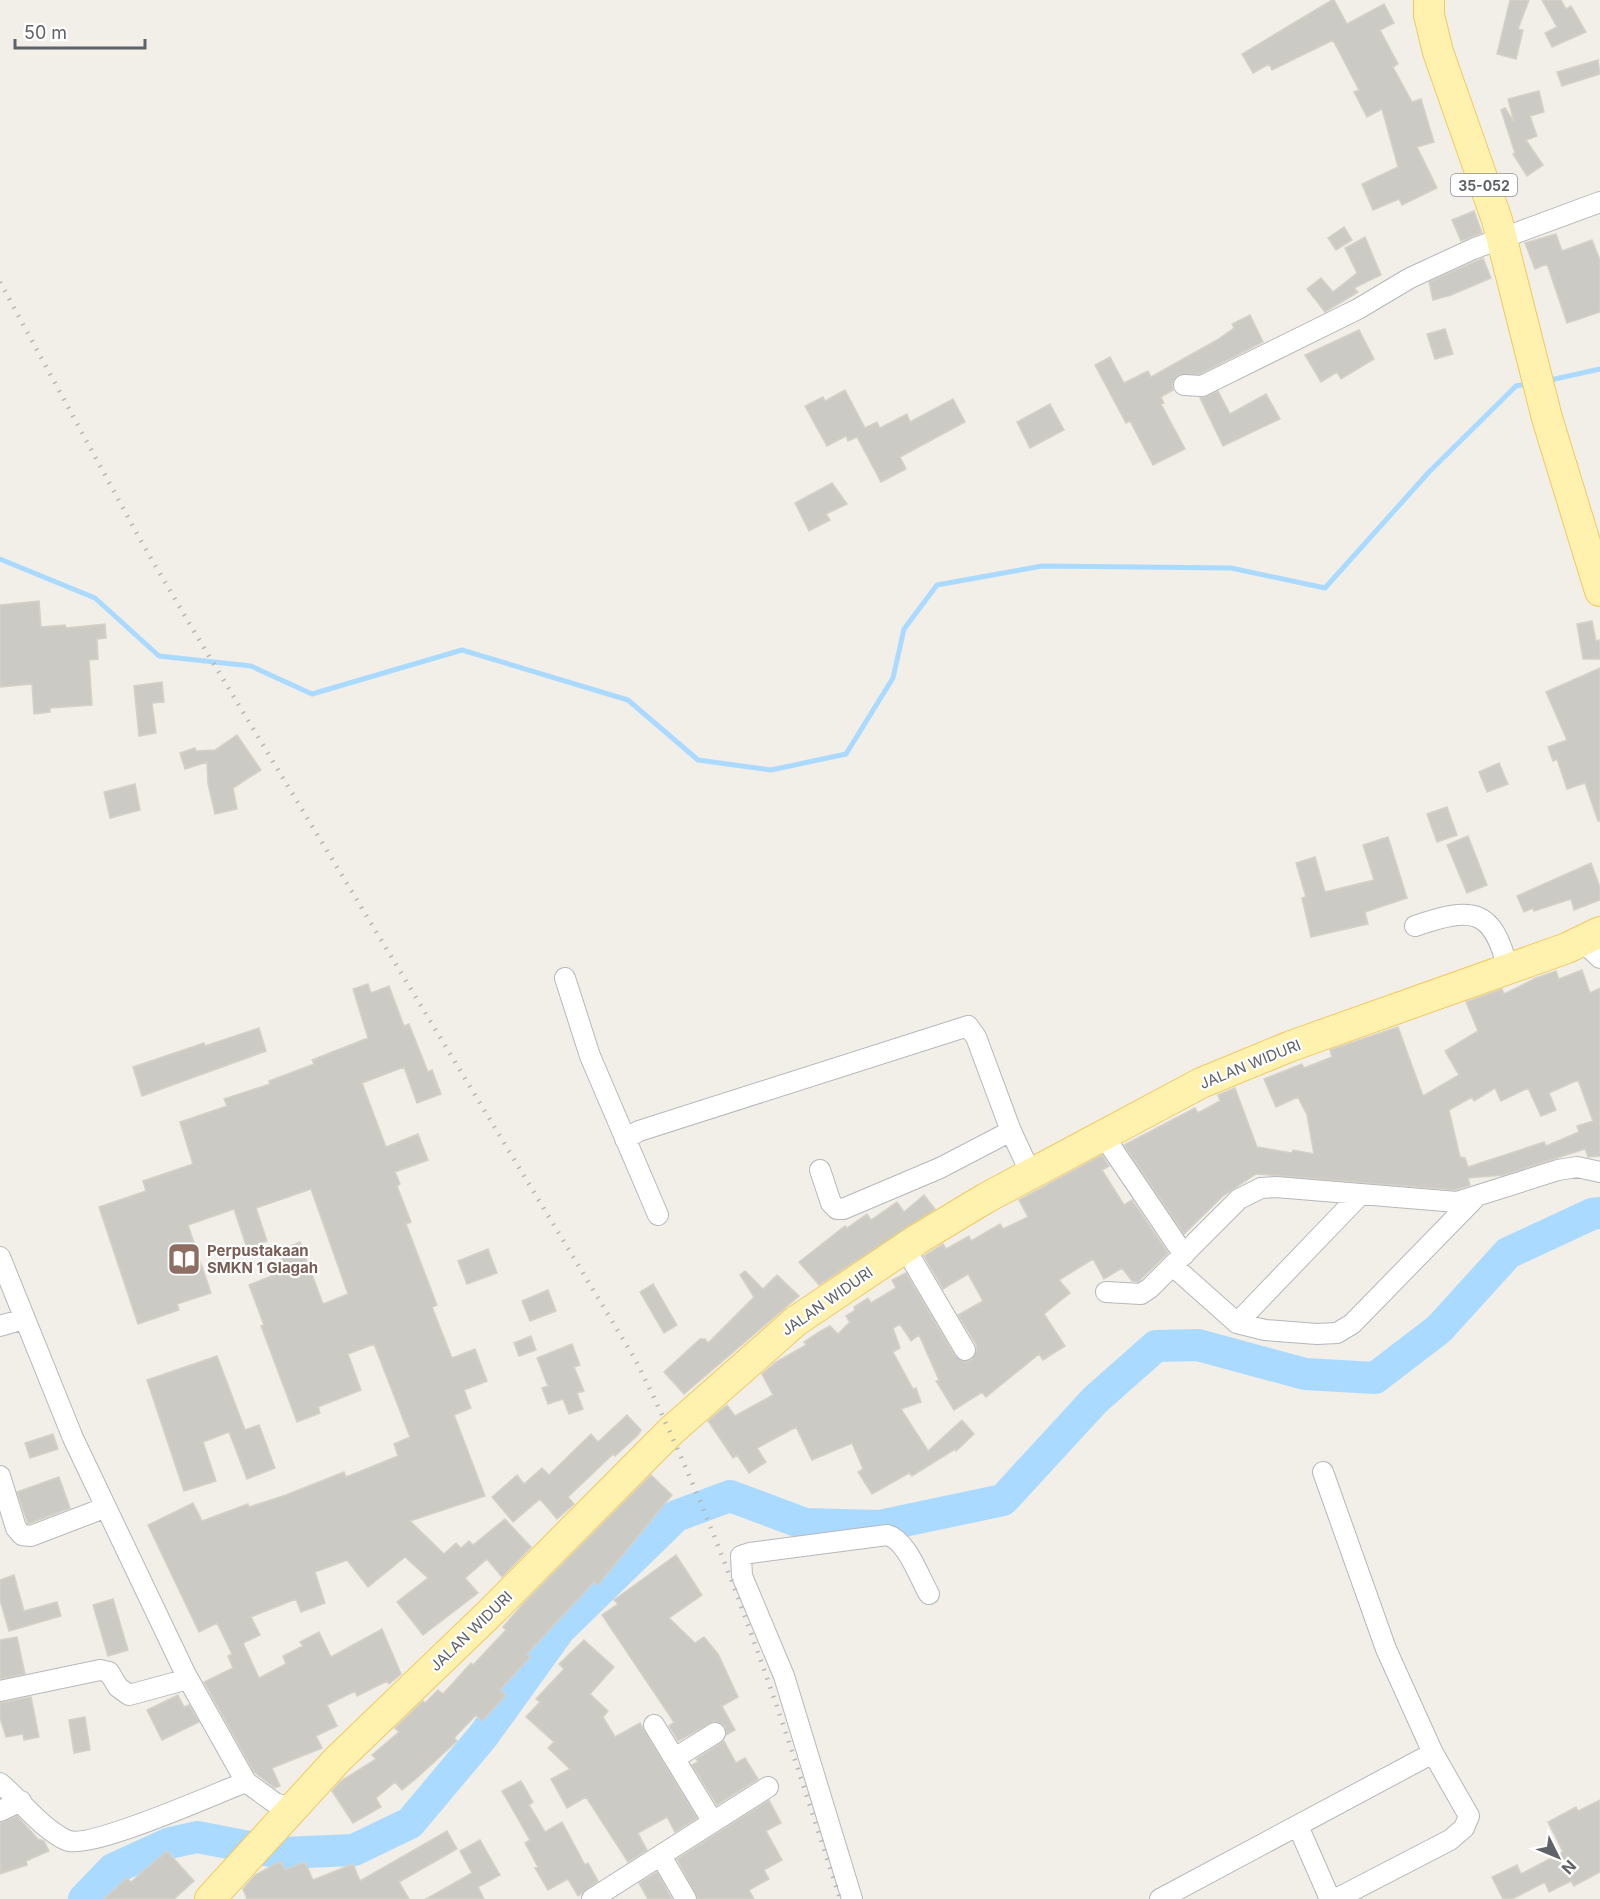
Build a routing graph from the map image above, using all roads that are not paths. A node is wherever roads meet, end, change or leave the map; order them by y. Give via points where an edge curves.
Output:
1 (1429, 0) edge
2 (1600, 202) edge
3 (1502, 239) junction
4 (1184, 385) dead end
5 (1600, 591) edge
6 (1415, 926) dead end
7 (1592, 943) edge
8 (1506, 964) junction
9 (565, 978) dead end
10 (1012, 1134) junction
11 (1103, 1135) junction
12 (625, 1139) junction
13 (1027, 1165) junction
14 (820, 1170) dead end
15 (1600, 1172) edge
16 (1361, 1194) junction
17 (1474, 1199) junction
18 (658, 1215) dead end
19 (905, 1248) junction
20 (0, 1257) edge
21 (1178, 1260) junction
22 (1106, 1292) dead end
23 (24, 1319) junction
24 (1237, 1323) junction
25 (0, 1326) edge
26 (965, 1350) dead end
27 (1323, 1472) dead end
28 (0, 1476) edge
29 (104, 1508) junction
30 (929, 1594) dead end
31 (188, 1679) junction
32 (0, 1691) edge
33 (654, 1725) dead end
34 (715, 1732) dead end
35 (1433, 1753) junction
36 (675, 1758) junction
37 (246, 1782) junction
38 (0, 1783) edge
39 (768, 1787) dead end
40 (21, 1801) junction
41 (0, 1811) edge
42 (287, 1813) junction
43 (713, 1822) junction
44 (1298, 1826) junction
45 (661, 1856) junction
46 (210, 1899) edge
47 (592, 1899) edge
48 (686, 1899) edge
49 (852, 1899) edge
50 (1160, 1899) edge
51 (1329, 1899) edge
52 (1336, 1899) edge

1 - 3 main road, 35-052 via 1438,52
2 - 3 street
3 - 4 street via 1410,278 1358,309 1202,386
3 - 5 main road, 35-052 via 1547,418
6 - 8 street via 1449,915 1479,917 1492,926
7 - 8 main road, JALAN WIDURI
8 - 11 main road, JALAN WIDURI via 1211,1079
9 - 12 street via 590,1056
10 - 12 street via 976,1037 968,1026 639,1131
10 - 13 street
10 - 14 street via 843,1209 831,1203
11 - 13 main road, JALAN WIDURI
11 - 21 street
12 - 18 street
13 - 19 main road, JALAN WIDURI
15 - 17 street via 1577,1167 1558,1170
16 - 17 street via 1445,1202
16 - 21 street via 1261,1188 1239,1199
16 - 24 street
17 - 24 street via 1342,1331 1317,1334 1265,1330
19 - 26 street
19 - 42 main road, JALAN WIDURI via 796,1321 723,1383
20 - 23 street
21 - 22 street via 1141,1294
21 - 24 street
23 - 25 street
23 - 29 street
27 - 35 street via 1386,1649
28 - 29 street via 16,1528 22,1535 31,1536
29 - 31 street
30 - 49 street via 901,1545 886,1535 750,1553 739,1561 784,1676
31 - 32 street via 129,1695 118,1687 109,1671 100,1670
31 - 37 street
33 - 36 street
34 - 36 street
35 - 44 street
35 - 52 street via 1469,1816 1464,1828 1449,1840
36 - 43 street
37 - 40 street via 102,1838 75,1843 55,1833
37 - 42 street
38 - 40 street
39 - 43 street
40 - 41 street
42 - 46 main road, JALAN WIDURI
43 - 45 street
44 - 50 street
44 - 51 street
45 - 47 street
45 - 48 street

